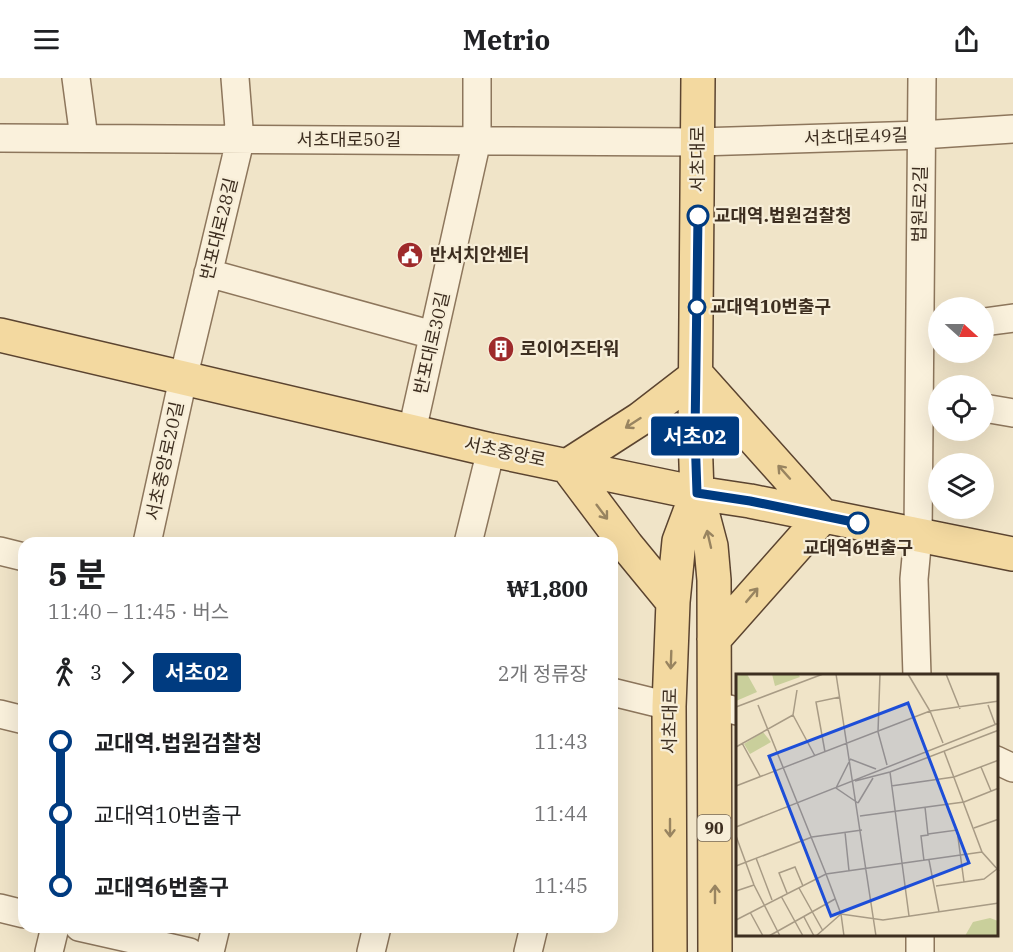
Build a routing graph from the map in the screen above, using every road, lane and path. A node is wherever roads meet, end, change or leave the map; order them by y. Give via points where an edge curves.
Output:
1 (76, 78) edge
2 (235, 78) edge
3 (477, 78) edge
4 (698, 78) edge
5 (922, 78) edge
6 (1013, 129) edge
7 (921, 135) junction
8 (0, 138) edge
9 (84, 138) junction
10 (477, 140) junction
11 (240, 141) junction
12 (698, 142) junction
13 (208, 273) junction
14 (928, 305) edge
15 (1013, 318) edge
16 (994, 321) edge
17 (0, 335) edge
18 (433, 335) junction
19 (697, 375) junction
20 (183, 379) junction
21 (928, 410) edge
22 (994, 410) edge
23 (1013, 413) edge
24 (412, 431) junction
25 (491, 450) junction
26 (567, 466) junction
27 (697, 493) junction
28 (823, 516) junction
29 (918, 536) junction
30 (148, 537) edge
31 (469, 537) edge
32 (0, 551) edge
33 (1013, 554) edge
34 (18, 556) edge
35 (673, 602) junction
36 (714, 639) junction
37 (917, 674) edge
38 (618, 693) edge
39 (669, 706) junction
40 (725, 708) edge
41 (0, 714) edge
42 (18, 718) edge
43 (998, 761) edge
44 (1013, 768) edge
45 (0, 908) edge
46 (18, 912) edge
47 (53, 933) edge
48 (105, 933) edge
49 (215, 933) edge
50 (376, 933) edge
51 (533, 933) edge
52 (48, 952) edge
53 (189, 952) edge
54 (210, 952) edge
55 (371, 952) edge
56 (528, 952) edge
57 (670, 952) edge
58 (715, 952) edge

1 - 9 street
2 - 11 street, 반포대로28길
3 - 10 street, 반포대로30길
4 - 12 main road, 서초대로 / 90
5 - 7 street, 법원로2길
6 - 7 street, 서초대로49길
7 - 12 street, 서초대로49길
7 - 14 street, 법원로2길
8 - 9 street, 서초대로50길
9 - 11 street, 서초대로50길
10 - 11 street, 서초대로50길
10 - 12 street, 서초대로50길
10 - 18 street, 반포대로30길
11 - 13 street, 반포대로28길
12 - 19 main road, 서초대로 / 90
13 - 18 street
13 - 20 street, 반포대로28길
15 - 16 street
17 - 20 main road, 서초중앙로
18 - 24 street, 반포대로30길
19 -> 26 main road via 640,419
19 - 27 main road, 서초대로 / 90
28 -> 19 main road
20 - 24 main road, 서초중앙로
20 - 30 street, 서초중앙로20길
21 - 29 street, 법원로2길
22 - 23 street
24 - 25 main road, 서초중앙로
25 - 26 main road, 서초중앙로
25 - 31 street
26 - 27 main road, 서초중앙로
26 -> 35 main road
27 - 28 main road, 서초중앙로
27 - 35 main road, 서초대로 / 90 via 679,542
36 -> 27 main road, 서초대로 / 90 via 711,546
28 - 29 main road, 서초중앙로
36 -> 28 main road
29 - 33 main road, 서초중앙로
29 - 37 street, 법원로2길 via 914,579
32 - 34 street
35 -> 39 main road, 서초대로 / 90
36 - 40 main road, 서초대로 / 90
38 - 39 street
39 -> 57 main road, 서초대로 / 90
58 -> 40 main road, 서초대로 / 90
41 - 42 street
43 - 44 street
45 - 46 street
47 - 52 street
48 - 53 street
49 - 54 street
50 - 55 street
51 - 56 street

